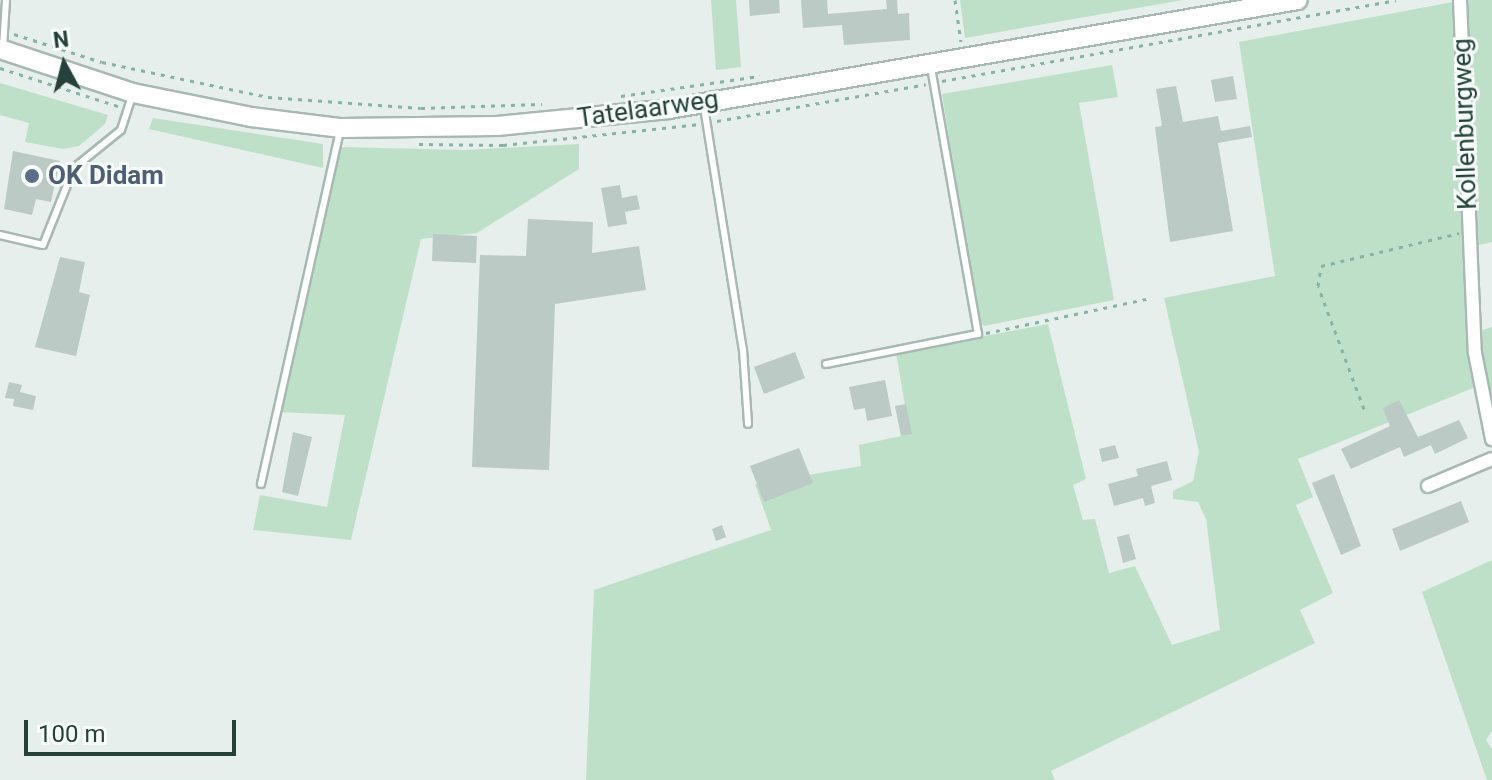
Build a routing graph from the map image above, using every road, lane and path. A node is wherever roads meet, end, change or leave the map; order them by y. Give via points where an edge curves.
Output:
1 (6, 0) edge
2 (955, 0) edge
3 (1298, 0) edge
4 (1460, 0) edge
5 (976, 41) dead end
6 (3, 43) edge
7 (961, 44) junction
8 (948, 46) dead end
9 (930, 64) junction
10 (770, 74) dead end
11 (133, 93) junction
12 (616, 97) dead end
13 (556, 103) dead end
14 (704, 103) junction
15 (341, 128) junction
16 (1470, 228) junction
17 (0, 235) edge
18 (1151, 298) dead end
19 (978, 334) junction
20 (826, 364) dead end
21 (1364, 409) dead end
22 (748, 424) dead end
23 (1492, 439) edge
24 (1492, 459) edge
25 (261, 484) dead end
26 (1428, 486) dead end

1 - 6 lane
2 - 7 path
3 - 9 main road, Tatelaarweg
4 - 16 street, Kollenburgweg
5 - 7 path
6 - 11 main road, Tatelaarweg
6 - 13 path, Tatelaarweg via 268,97 421,108
7 - 8 path
9 - 14 main road, Tatelaarweg
9 - 19 lane
10 - 12 path, Tatelaarweg
11 - 15 main road, Tatelaarweg
11 - 17 lane via 121,130 74,168 43,245
14 - 15 main road, Tatelaarweg via 497,126
14 - 22 lane via 743,350
15 - 25 lane
16 - 21 path via 1321,266 1318,286
16 - 23 street, Kollenburgweg via 1475,353
18 - 19 path
19 - 20 lane
24 - 26 street

